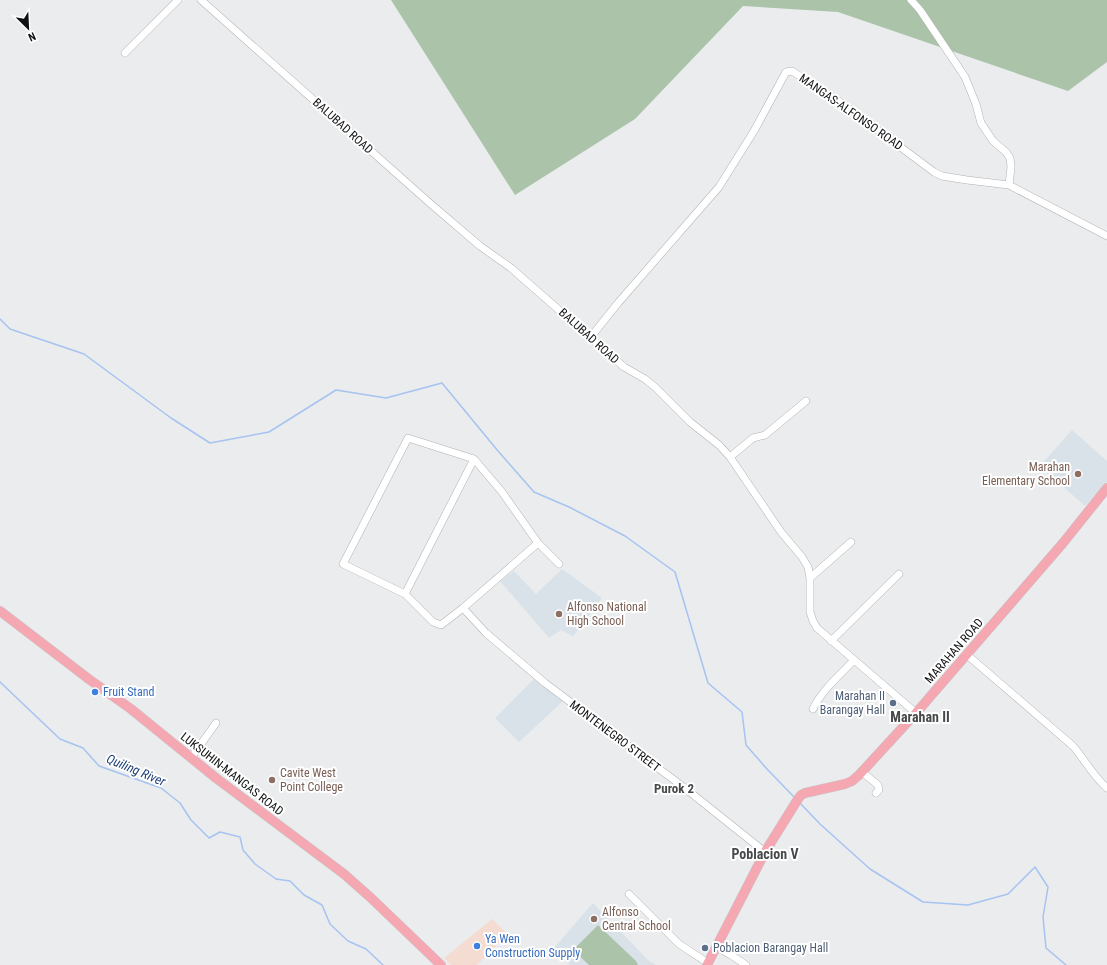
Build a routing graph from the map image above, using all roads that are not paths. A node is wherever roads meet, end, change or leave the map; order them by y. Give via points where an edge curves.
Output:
1 (178, 0) edge
2 (201, 0) edge
3 (911, 0) edge
4 (125, 54) dead end
5 (1009, 185) junction
6 (1107, 236) edge
7 (590, 338) junction
8 (806, 401) dead end
9 (730, 457) junction
10 (474, 459) junction
11 (1107, 488) edge
12 (852, 542) dead end
13 (538, 543) junction
14 (560, 564) dead end
15 (899, 574) dead end
16 (810, 578) junction
17 (405, 594) junction
18 (463, 608) junction
19 (0, 611) edge
20 (831, 641) junction
21 (966, 654) junction
22 (854, 660) junction
23 (813, 710) dead end
24 (916, 713) junction
25 (216, 723) dead end
26 (191, 758) junction
27 (862, 772) junction
28 (1107, 788) edge
29 (876, 793) dead end
30 (765, 852) junction
31 (630, 894) dead end
32 (716, 947) junction
33 (707, 964) edge
34 (441, 965) edge
35 (745, 965) edge

1 - 4 street
2 - 7 street, BALUBAD ROAD via 432,205 480,246 511,268
3 - 5 street via 965,77 981,123 993,141 1010,158 1012,167
5 - 6 street, MANGAS-ALFONSO ROAD
5 - 7 street, MANGAS-ALFONSO ROAD via 942,176 934,172 840,102 792,71 786,72 754,132 719,187
7 - 9 street, BALUBAD ROAD via 624,367 645,379
8 - 9 street via 764,435 753,438
9 - 16 street, BALUBAD ROAD via 781,532 802,557 808,567
10 - 13 street via 502,492
10 - 17 street
10 - 17 street via 408,438 343,564
11 - 21 main road, MARAHAN ROAD
12 - 16 street
13 - 14 street
13 - 18 street
15 - 20 street
16 - 20 street, BALUBAD ROAD via 810,612 817,628
17 - 18 street via 433,622 441,625
18 - 30 street, MONTENEGRO STREET via 486,633 545,683
19 - 26 main road, LUKSUHIN-MANGAS ROAD via 131,709
20 - 22 street, BALUBAD ROAD
21 - 24 main road, MARAHAN ROAD
21 - 28 street via 1073,746 1091,772
22 - 23 street via 823,692
22 - 24 street, BALUBAD ROAD
24 - 27 main road, MARAHAN ROAD
25 - 26 street
26 - 34 main road, LUKSUHIN-MANGAS ROAD via 344,874
27 - 29 street via 878,785 879,790
27 - 30 main road, MARAHAN ROAD via 845,784 801,795
30 - 32 main road
31 - 33 street via 679,944
32 - 33 main road
32 - 35 street

